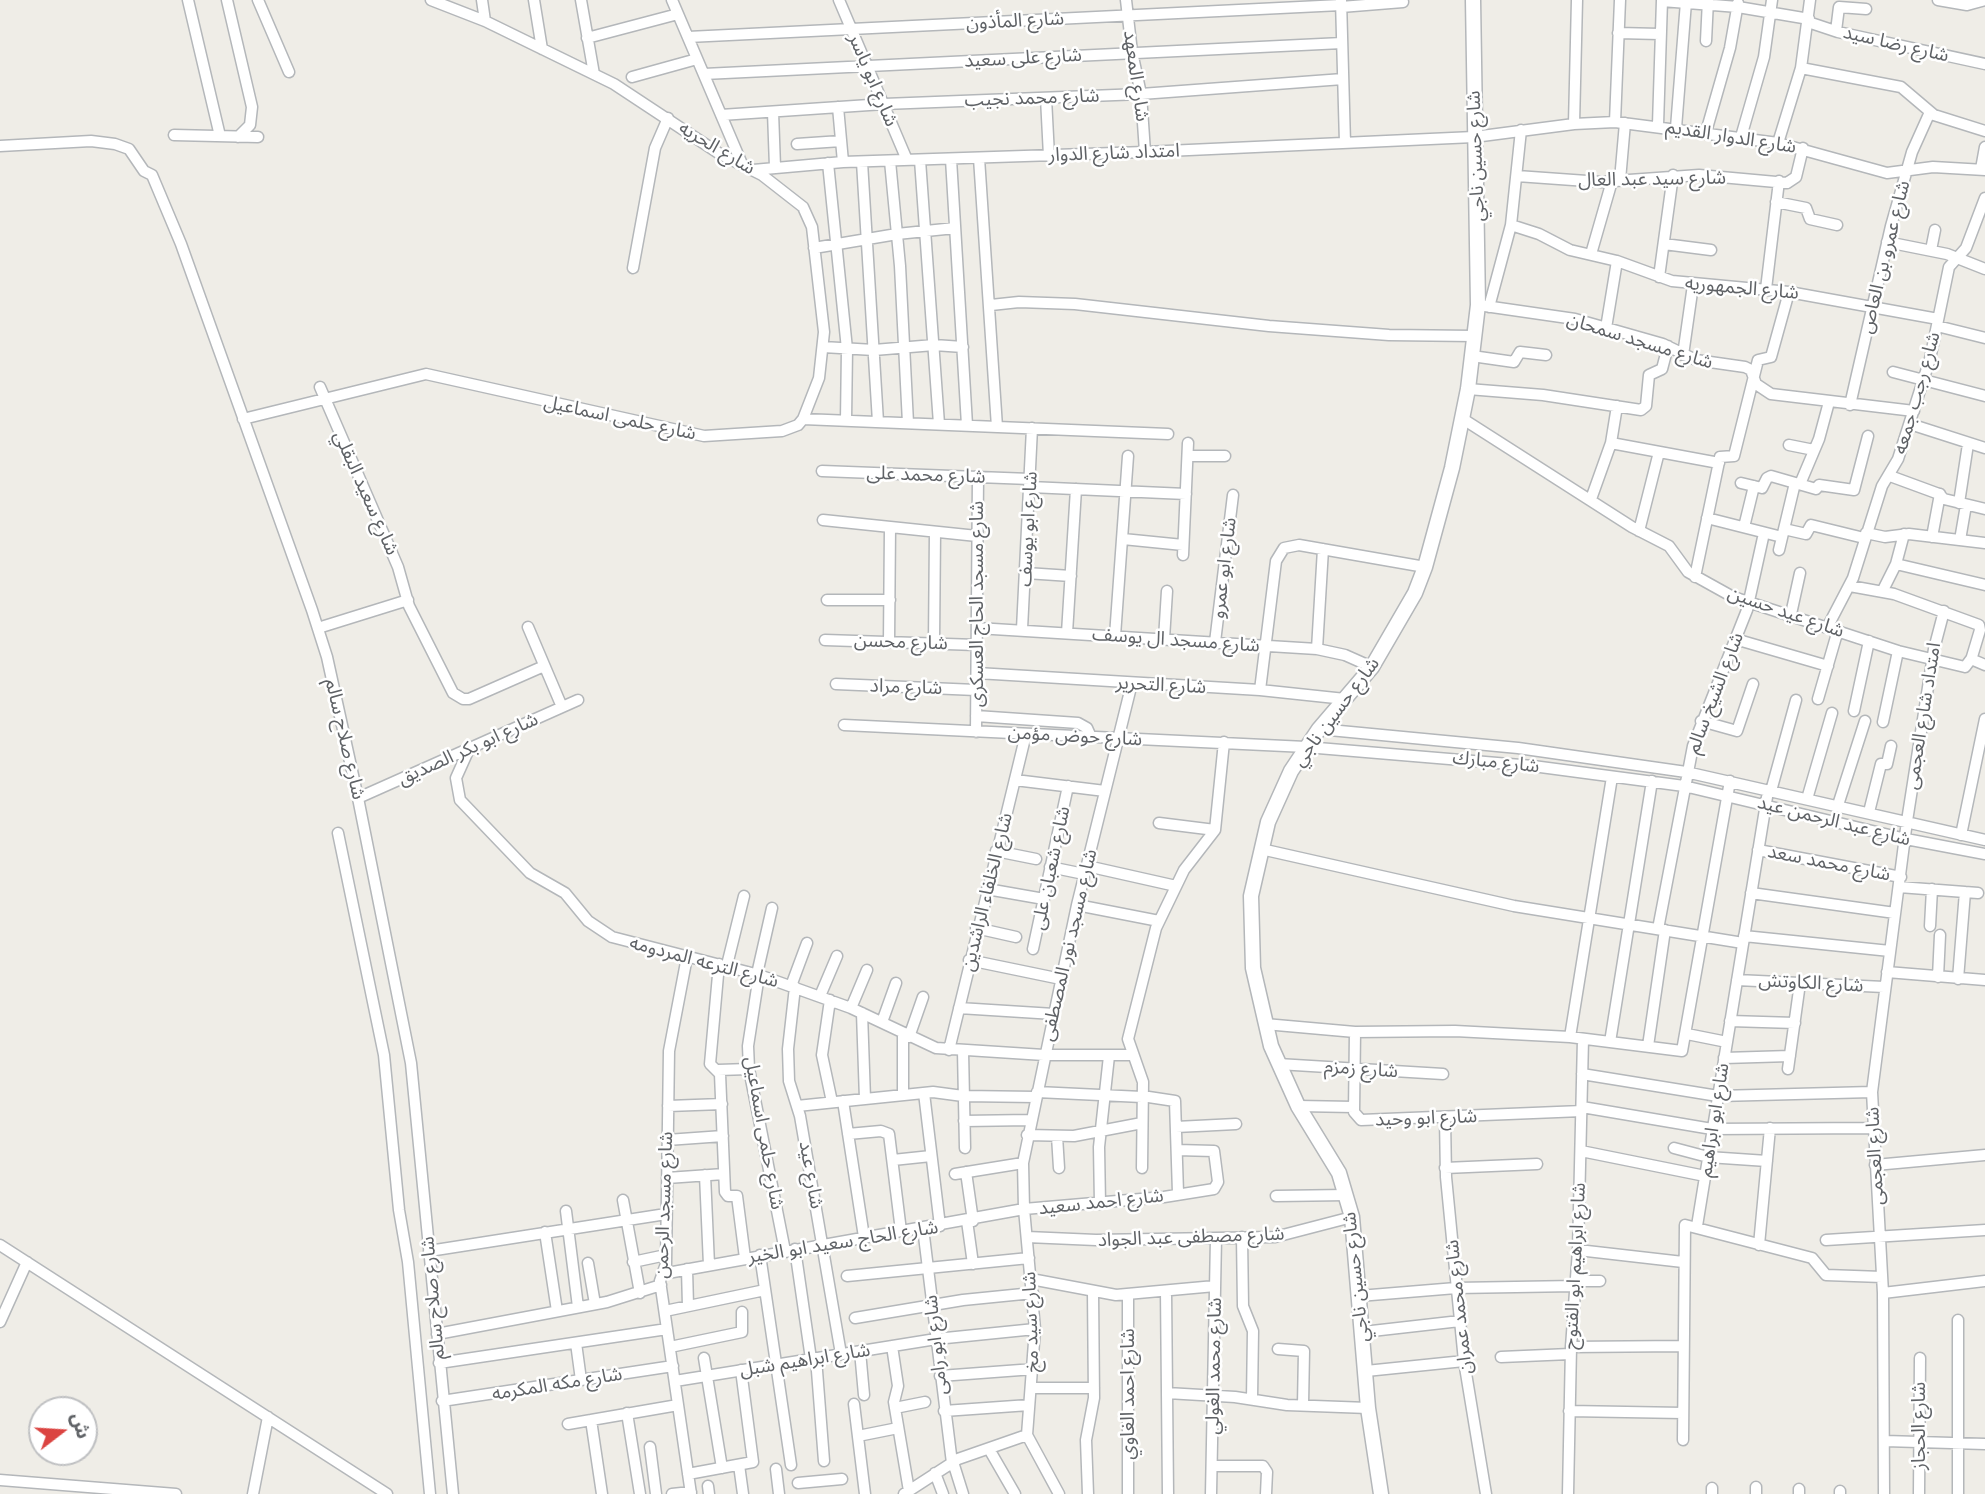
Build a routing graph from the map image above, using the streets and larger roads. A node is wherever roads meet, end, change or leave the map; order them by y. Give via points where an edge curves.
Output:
1 (188, 0) edge
2 (227, 0) edge
3 (258, 0) edge
4 (434, 0) edge
5 (482, 0) edge
6 (534, 0) edge
7 (581, 0) edge
8 (673, 0) edge
9 (839, 0) edge
10 (1126, 0) edge
11 (1473, 0) edge
12 (1577, 0) edge
13 (1620, 0) edge
14 (1662, 0) edge
15 (1772, 0) edge
16 (1810, 0) edge
17 (1938, 0) edge
18 (1985, 0) edge
19 (1403, 2) dead end
20 (1686, 2) edge
21 (1707, 2) edge
22 (1341, 4) edge
23 (1738, 4) edge
24 (1867, 9) dead end
25 (1771, 12) junction
26 (678, 14) junction
27 (1128, 15) junction
28 (485, 21) junction
29 (1809, 21) junction
30 (852, 29) junction
31 (1836, 31) junction
32 (1618, 33) junction
33 (1660, 34) junction
34 (688, 37) junction
35 (587, 38) junction
36 (1706, 41) dead end
37 (1342, 43) junction
38 (542, 49) junction
39 (1132, 52) junction
40 (697, 59) junction
41 (1985, 64) edge
42 (868, 66) junction
43 (1801, 68) junction
44 (289, 72) dead end
45 (594, 74) junction
46 (704, 74) junction
47 (632, 77) dead end
48 (1343, 79) junction
49 (1141, 94) junction
50 (1046, 98) junction
51 (884, 104) junction
52 (838, 107) junction
53 (773, 111) junction
54 (1930, 112) junction
55 (721, 115) junction
56 (668, 118) junction
57 (1620, 122) junction
58 (1574, 124) junction
59 (1658, 125) junction
60 (1676, 128) junction
61 (1521, 130) junction
62 (1985, 131) edge
63 (1706, 132) junction
64 (174, 135) dead end
65 (220, 136) junction
66 (1475, 136) junction
67 (238, 137) junction
68 (258, 137) dead end
69 (1741, 137) junction
70 (841, 141) junction
71 (1345, 143) junction
72 (1778, 143) junction
73 (797, 144) dead end
74 (0, 146) edge
75 (1985, 147) edge
76 (1803, 148) junction
77 (1145, 152) junction
78 (1049, 156) junction
79 (979, 158) junction
80 (951, 159) junction
81 (907, 160) junction
82 (920, 160) junction
83 (890, 161) junction
84 (843, 162) junction
85 (862, 162) junction
86 (828, 163) junction
87 (742, 164) junction
88 (775, 167) junction
89 (753, 170) junction
90 (1983, 170) edge
91 (1906, 173) junction
92 (1674, 175) junction
93 (1517, 176) junction
94 (1616, 180) junction
95 (1779, 181) junction
96 (1985, 198) edge
97 (1776, 202) junction
98 (1511, 225) junction
99 (1837, 225) dead end
100 (955, 228) junction
101 (926, 230) junction
102 (1935, 230) dead end
103 (897, 234) junction
104 (867, 239) junction
105 (1887, 242) junction
106 (837, 244) junction
107 (1664, 244) junction
108 (814, 248) junction
109 (1711, 250) dead end
110 (1931, 250) junction
111 (1591, 254) junction
112 (1958, 257) junction
113 (1617, 261) junction
114 (633, 268) dead end
115 (1985, 269) edge
116 (1659, 277) junction
117 (1693, 285) junction
118 (1766, 289) junction
119 (1789, 292) junction
120 (991, 305) junction
121 (1483, 306) junction
122 (1870, 307) junction
123 (1938, 322) junction
124 (1606, 328) junction
125 (1474, 336) junction
126 (1985, 338) edge
127 (934, 345) junction
128 (904, 346) junction
129 (1668, 346) junction
130 (824, 347) junction
131 (963, 347) junction
132 (847, 349) junction
133 (874, 350) junction
134 (1546, 355) dead end
135 (1683, 355) junction
136 (1472, 356) junction
137 (1893, 372) dead end
138 (1754, 376) junction
139 (1924, 380) junction
140 (1468, 389) junction
141 (322, 393) junction
142 (1985, 396) edge
143 (1829, 402) junction
144 (1850, 405) junction
145 (1617, 406) junction
146 (1913, 411) junction
147 (243, 419) junction
148 (803, 419) junction
149 (1463, 419) junction
150 (846, 420) junction
151 (878, 422) junction
152 (908, 423) junction
153 (939, 424) junction
154 (1910, 424) junction
155 (967, 425) junction
156 (997, 427) junction
157 (1032, 428) junction
158 (1168, 434) dead end
159 (1868, 436) dead end
160 (1188, 443) dead end
161 (1611, 443) junction
162 (1968, 444) junction
163 (1789, 445) dead end
164 (1985, 448) edge
165 (1814, 450) junction
166 (1660, 452) junction
167 (1128, 456) dead end
168 (1188, 456) junction
169 (1224, 456) dead end
170 (1719, 463) junction
171 (822, 471) dead end
172 (978, 476) junction
173 (1890, 476) junction
174 (1741, 482) dead end
175 (1030, 483) junction
176 (1797, 483) junction
177 (1754, 486) junction
178 (1076, 489) junction
179 (1125, 492) junction
180 (1186, 494) junction
181 (1940, 494) junction
182 (1233, 495) dead end
183 (1591, 499) junction
184 (1962, 504) junction
185 (1985, 509) edge
186 (1707, 518) junction
187 (823, 520) dead end
188 (890, 527) junction
189 (1744, 527) junction
190 (1639, 531) junction
191 (935, 532) junction
192 (1765, 533) junction
193 (1783, 533) junction
194 (1904, 534) junction
195 (977, 536) junction
196 (1865, 536) junction
197 (1932, 537) junction
198 (1123, 539) junction
199 (1961, 540) junction
200 (1985, 544) edge
201 (1323, 549) junction
202 (1779, 550) dead end
203 (1896, 564) junction
204 (1425, 567) junction
205 (1026, 573) junction
206 (1800, 573) dead end
207 (1071, 576) junction
208 (1695, 577) junction
209 (1985, 585) edge
210 (1850, 586) junction
211 (1883, 590) junction
212 (1167, 591) dead end
213 (408, 600) junction
214 (828, 600) dead end
215 (890, 600) junction
216 (1749, 604) junction
217 (1944, 611) junction
218 (1791, 614) junction
219 (528, 627) dead end
220 (318, 628) junction
221 (977, 628) junction
222 (1833, 628) junction
223 (1022, 629) junction
224 (1067, 633) junction
225 (1115, 636) junction
226 (825, 639) dead end
227 (1164, 639) junction
228 (1735, 639) junction
229 (1869, 641) junction
230 (889, 642) junction
231 (1215, 642) junction
232 (934, 643) junction
233 (977, 645) junction
234 (1265, 646) junction
235 (1317, 649) junction
236 (1899, 651) junction
237 (1932, 659) junction
238 (1971, 660) junction
239 (1985, 665) edge
240 (544, 666) junction
241 (1828, 666) junction
242 (1372, 667) junction
243 (977, 673) junction
244 (1132, 683) junction
245 (836, 684) dead end
246 (1753, 684) dead end
247 (976, 690) junction
248 (1260, 690) junction
249 (1818, 698) dead end
250 (1345, 699) junction
251 (578, 700) dead end
252 (1796, 700) dead end
253 (562, 707) junction
254 (1854, 711) dead end
255 (1832, 713) dead end
256 (976, 716) junction
257 (1985, 719) edge
258 (1701, 721) junction
259 (1865, 721) dead end
260 (1884, 722) dead end
261 (844, 725) dead end
262 (1319, 729) junction
263 (976, 732) junction
264 (1026, 734) junction
265 (1091, 737) junction
266 (1118, 738) junction
267 (1224, 743) junction
268 (1502, 746) junction
269 (1891, 746) dead end
270 (1306, 747) junction
271 (468, 749) junction
272 (1500, 762) junction
273 (1686, 772) junction
274 (1612, 777) junction
275 (1015, 780) junction
276 (1651, 781) junction
277 (1730, 781) junction
278 (1068, 786) junction
279 (1684, 786) junction
280 (1770, 790) junction
281 (1105, 791) junction
282 (1727, 794) junction
283 (358, 798) junction
284 (1807, 799) junction
285 (1766, 804) junction
286 (1838, 806) junction
287 (1869, 812) junction
288 (1906, 821) junction
289 (1159, 823) dead end
290 (1215, 830) junction
291 (338, 833) dead end
292 (1961, 835) junction
293 (1906, 839) junction
294 (1985, 840) edge
295 (1261, 849) junction
296 (1758, 850) junction
297 (996, 851) junction
298 (1985, 854) edge
299 (1036, 859) dead end
300 (1050, 867) junction
301 (1085, 870) junction
302 (1900, 882) junction
303 (1176, 886) junction
304 (987, 889) junction
305 (1932, 890) junction
306 (1965, 892) junction
307 (1751, 893) junction
308 (1978, 893) dead end
309 (744, 896) dead end
310 (1044, 899) junction
311 (1077, 905) junction
312 (772, 908) dead end
313 (1895, 913) junction
314 (1588, 918) junction
315 (1159, 921) junction
316 (1628, 924) junction
317 (1930, 926) dead end
318 (976, 928) junction
319 (1661, 930) junction
320 (1940, 935) dead end
321 (1016, 937) dead end
322 (1704, 937) junction
323 (1743, 940) junction
324 (807, 943) dead end
325 (1033, 949) dead end
326 (1890, 951) junction
327 (837, 956) dead end
328 (687, 957) junction
329 (969, 960) junction
330 (723, 965) junction
331 (867, 970) dead end
332 (1887, 972) junction
333 (758, 974) junction
334 (1938, 977) junction
335 (1061, 979) junction
336 (1958, 979) junction
337 (1737, 980) junction
338 (1985, 980) edge
339 (896, 982) dead end
340 (1800, 983) junction
341 (793, 987) junction
342 (1884, 987) junction
343 (923, 997) dead end
344 (825, 998) junction
345 (851, 1008) junction
346 (958, 1008) junction
347 (862, 1013) junction
348 (1054, 1014) junction
349 (1730, 1021) junction
350 (882, 1022) junction
351 (1795, 1023) junction
352 (1265, 1024) junction
353 (1356, 1032) junction
354 (1687, 1034) junction
355 (906, 1035) junction
356 (1570, 1037) junction
357 (1583, 1039) junction
358 (1610, 1042) junction
359 (1727, 1042) junction
360 (1648, 1046) junction
361 (949, 1050) junction
362 (963, 1051) junction
363 (1044, 1055) junction
364 (1133, 1055) junction
365 (1109, 1056) junction
366 (1790, 1056) junction
367 (1724, 1058) junction
368 (1278, 1064) junction
369 (749, 1069) junction
370 (1354, 1069) junction
371 (1788, 1069) dead end
372 (719, 1070) junction
373 (1443, 1074) dead end
374 (1582, 1074) junction
375 (1872, 1092) junction
376 (924, 1093) junction
377 (1036, 1094) junction
378 (903, 1095) junction
379 (1104, 1095) junction
380 (963, 1096) junction
381 (1718, 1096) junction
382 (1142, 1097) junction
383 (865, 1099) junction
384 (837, 1102) junction
385 (722, 1104) junction
386 (668, 1106) junction
387 (797, 1106) junction
388 (1298, 1106) junction
389 (1354, 1107) junction
390 (1582, 1109) junction
391 (1445, 1118) junction
392 (1030, 1120) junction
393 (964, 1121) junction
394 (1142, 1123) junction
395 (1236, 1124) dead end
396 (1176, 1127) junction
397 (1770, 1128) junction
398 (1874, 1128) junction
399 (1713, 1129) junction
400 (1100, 1131) junction
401 (848, 1134) junction
402 (1027, 1135) junction
403 (723, 1136) junction
404 (1057, 1136) junction
405 (667, 1140) junction
406 (965, 1148) dead end
407 (1674, 1148) dead end
408 (1177, 1150) junction
409 (1581, 1151) junction
410 (1985, 1155) edge
411 (931, 1156) junction
412 (1708, 1157) junction
413 (893, 1160) junction
414 (1767, 1161) junction
415 (1023, 1163) junction
416 (1537, 1164) dead end
417 (1875, 1165) junction
418 (1059, 1168) dead end
419 (1142, 1168) dead end
420 (1445, 1168) junction
421 (724, 1174) junction
422 (705, 1175) junction
423 (1705, 1176) junction
424 (667, 1178) junction
425 (1178, 1193) junction
426 (1347, 1195) junction
427 (1276, 1196) dead end
428 (623, 1200) dead end
429 (1100, 1204) junction
430 (1024, 1209) junction
431 (566, 1211) dead end
432 (666, 1214) junction
433 (1352, 1217) junction
434 (626, 1219) junction
435 (970, 1221) junction
436 (940, 1226) junction
437 (1697, 1226) junction
438 (568, 1228) junction
439 (923, 1228) junction
440 (1985, 1230) edge
441 (901, 1231) junction
442 (545, 1232) junction
443 (863, 1237) junction
444 (1027, 1237) junction
445 (1242, 1237) junction
446 (1879, 1237) junction
447 (1216, 1238) junction
448 (1826, 1240) dead end
449 (823, 1244) junction
450 (0, 1245) edge
451 (1759, 1245) junction
452 (790, 1250) junction
453 (1578, 1250) junction
454 (429, 1251) junction
455 (666, 1255) junction
456 (760, 1255) junction
457 (744, 1258) junction
458 (1029, 1258) junction
459 (27, 1262) junction
460 (633, 1262) junction
461 (1683, 1262) junction
462 (588, 1263) dead end
463 (973, 1264) junction
464 (709, 1265) junction
465 (928, 1268) junction
466 (687, 1269) junction
467 (848, 1276) dead end
468 (1882, 1277) junction
469 (661, 1279) junction
470 (1031, 1279) junction
471 (1601, 1281) dead end
472 (1985, 1281) edge
473 (1575, 1283) junction
474 (1215, 1286) junction
475 (1456, 1288) junction
476 (765, 1290) junction
477 (1166, 1291) junction
478 (1093, 1292) junction
479 (640, 1293) junction
480 (1033, 1293) junction
481 (1883, 1293) junction
482 (1128, 1295) junction
483 (1359, 1296) junction
484 (595, 1304) junction
485 (688, 1306) junction
486 (932, 1306) junction
487 (578, 1307) junction
488 (557, 1311) junction
489 (665, 1311) junction
490 (741, 1312) dead end
491 (855, 1318) dead end
492 (1958, 1320) dead end
493 (1460, 1321) junction
494 (0, 1322) edge
495 (667, 1329) junction
496 (1035, 1329) junction
497 (1363, 1332) junction
498 (437, 1334) junction
499 (936, 1339) junction
500 (576, 1343) junction
501 (892, 1346) junction
502 (1683, 1346) junction
503 (670, 1347) junction
504 (1278, 1349) dead end
505 (1570, 1350) junction
506 (860, 1351) junction
507 (841, 1354) junction
508 (1501, 1357) dead end
509 (704, 1358) dead end
510 (1920, 1358) dead end
511 (813, 1359) junction
512 (1464, 1362) junction
513 (439, 1363) junction
514 (776, 1365) junction
515 (673, 1366) junction
516 (1034, 1368) junction
517 (741, 1370) junction
518 (1366, 1371) junction
519 (707, 1376) junction
520 (940, 1376) junction
521 (581, 1380) junction
522 (675, 1381) junction
523 (1032, 1388) junction
524 (1094, 1388) junction
525 (1167, 1393) junction
526 (864, 1395) dead end
527 (1214, 1395) junction
528 (1252, 1399) junction
529 (442, 1401) junction
530 (925, 1402) dead end
531 (854, 1404) dead end
532 (678, 1405) junction
533 (1029, 1405) junction
534 (1303, 1405) junction
535 (895, 1408) junction
536 (1368, 1408) junction
537 (944, 1411) junction
538 (1569, 1411) junction
539 (627, 1413) junction
540 (1683, 1413) junction
541 (268, 1417) junction
542 (591, 1420) junction
543 (568, 1424) dead end
544 (898, 1428) junction
545 (1027, 1435) junction
546 (858, 1436) junction
547 (1683, 1440) dead end
548 (1885, 1441) junction
549 (1919, 1442) junction
550 (1958, 1443) junction
551 (1985, 1444) edge
552 (650, 1447) dead end
553 (989, 1449) junction
554 (824, 1461) dead end
555 (953, 1462) junction
556 (739, 1465) junction
557 (791, 1465) dead end
558 (1212, 1466) junction
559 (722, 1468) junction
560 (776, 1469) dead end
561 (935, 1473) junction
562 (688, 1474) junction
563 (842, 1479) dead end
564 (0, 1480) edge
565 (823, 1481) junction
566 (798, 1483) dead end
567 (912, 1491) edge
568 (691, 1493) edge
569 (176, 1494) edge
570 (253, 1494) edge
571 (387, 1494) edge
572 (430, 1494) edge
573 (453, 1494) edge
574 (602, 1494) edge
575 (640, 1494) edge
576 (656, 1494) edge
577 (672, 1494) edge
578 (743, 1494) edge
579 (779, 1494) edge
580 (825, 1494) edge
581 (865, 1494) edge
582 (943, 1494) edge
583 (963, 1494) edge
584 (1015, 1494) edge
585 (1059, 1494) edge
586 (1088, 1494) edge
587 (1128, 1494) edge
588 (1168, 1494) edge
589 (1211, 1494) edge
590 (1266, 1494) edge
591 (1381, 1494) edge
592 (1486, 1494) edge
593 (1568, 1494) edge
594 (1884, 1494) edge
595 (1919, 1494) edge
596 (1958, 1494) edge

1 - 65 street
2 - 67 street via 252,107 250,125
3 - 44 street
4 - 28 street, شارع الحريه
5 - 28 street
6 - 38 street
7 - 35 street
8 - 26 street
9 - 30 street, شارع ابو ياسر
10 - 27 street, شارع المعهد
11 - 66 street, شارع حسين ناجي
12 - 58 street
13 - 32 street
14 - 20 street, شارع رضا سيد
14 - 33 street
15 - 25 street
16 - 29 street
17 - 18 street via 1967,5
19 - 22 street, شارع المأذون
20 - 21 street, شارع رضا سيد
20 - 60 street
21 - 23 street, شارع رضا سيد
21 - 36 street
22 - 27 street, شارع المأذون
22 - 37 street
23 - 25 street, شارع رضا سيد
23 - 63 street
24 - 31 street via 1839,7
25 - 29 street, شارع رضا سيد
25 - 69 street via 1759,80
26 - 34 street
26 - 35 street
27 - 30 street, شارع المأذون
27 - 39 street, شارع المعهد
28 - 38 street, شارع الحريه
29 - 31 street, شارع رضا سيد
29 - 43 street
30 - 34 street, شارع المأذون
30 - 42 street, شارع ابو ياسر
31 - 41 street, شارع رضا سيد
32 - 33 street
32 - 57 street
33 - 59 street
34 - 40 street
35 - 45 street
37 - 39 street, شارع على سعيد
37 - 48 street
38 - 45 street, شارع الحريه
39 - 42 street, شارع على سعيد
39 - 49 street, شارع المعهد
40 - 46 street
40 - 47 street
42 - 46 street, شارع على سعيد
42 - 51 street, شارع ابو ياسر
43 - 54 street via 1901,87
43 - 72 street
45 - 56 street, شارع الحريه
46 - 55 street
48 - 49 street, شارع محمد نجيب
48 - 71 street
49 - 50 street, شارع محمد نجيب
49 - 77 street, شارع المعهد
50 - 51 street, شارع محمد نجيب
50 - 78 street
51 - 52 street, شارع محمد نجيب
51 - 81 street, شارع ابو ياسر
52 - 53 street, شارع محمد نجيب
52 - 70 street
53 - 55 street, شارع محمد نجيب
53 - 88 street
54 - 62 street
54 - 91 street, شارع عمرو بن العاص
55 - 87 street
56 - 87 street, شارع الحريه
56 - 114 street via 655,148
57 - 58 street, شارع الدوار القديم
57 - 59 street, شارع الدوار القديم
57 - 94 street
58 - 61 street, شارع الدوار القديم
59 - 60 street, شارع الدوار القديم
60 - 63 street, شارع الدوار القديم
61 - 66 street, شارع الدوار القديم
61 - 93 street
63 - 69 street, شارع الدوار القديم
64 - 65 street
65 - 67 street
66 - 71 street, امتداد شارع الدوار
66 - 121 street, شارع حسين ناجي
67 - 68 street
69 - 72 street, شارع الدوار القديم
70 - 73 street
70 - 84 street
71 - 77 street, امتداد شارع الدوار
72 - 76 street, شارع الدوار القديم
74 - 147 street, شارع صلاح سالم via 91,141 122,146 136,154 144,171 152,175 172,220
75 - 90 street
76 - 91 street, شارع الدوار القديم via 1878,171
76 - 95 street via 1794,180
77 - 78 street, امتداد شارع الدوار
78 - 79 street, امتداد شارع الدوار
79 - 80 street, امتداد شارع الدوار
79 - 120 street
80 - 82 street, امتداد شارع الدوار
80 - 100 street
81 - 82 street, امتداد شارع الدوار
81 - 83 street, امتداد شارع الدوار
82 - 101 street
83 - 85 street, امتداد شارع الدوار
83 - 103 street
84 - 85 street, امتداد شارع الدوار
84 - 86 street, امتداد شارع الدوار
85 - 104 street
86 - 88 street, امتداد شارع الدوار
86 - 106 street
87 - 89 street, شارع الحريه
88 - 89 street, امتداد شارع الدوار
89 - 108 street, شارع الحريه via 803,207 810,218
90 - 91 street, شارع الدوار القديم via 1940,167
91 - 105 street, شارع عمرو بن العاص
92 - 94 street, شارع سيد عبد العال
92 - 95 street, شارع سيد عبد العال
92 - 107 street
93 - 94 street, شارع سيد عبد العال via 1578,182
93 - 98 street
94 - 111 street
95 - 97 street
96 - 112 street, شارع رجب جمعه via 1970,241
97 - 99 street via 1807,208 1809,218
97 - 118 street
98 - 111 street, شارع الجمهوريه
98 - 121 street
100 - 101 street
100 - 131 street
101 - 103 street
101 - 127 street
102 - 110 street
103 - 104 street
103 - 128 street
104 - 106 street
104 - 133 street
105 - 110 street
105 - 122 street, شارع عمرو بن العاص
106 - 108 street
106 - 132 street
107 - 109 street
107 - 116 street
108 - 130 street, شارع الحريه
110 - 112 street
111 - 113 street, شارع الجمهوريه
112 - 115 street
112 - 123 street, شارع رجب جمعه via 1949,267
113 - 116 street, شارع الجمهوريه
113 - 124 street
116 - 117 street, شارع الجمهوريه
117 - 118 street, شارع الجمهوريه
117 - 135 street
118 - 119 street, شارع الجمهوريه
119 - 122 street, شارع الجمهوريه
119 - 138 street via 1770,358 1758,359
120 - 125 street via 1075,304 1291,328
120 - 156 street
121 - 124 street, شارع مسجد سمحان
121 - 125 street, شارع حسين ناجي
122 - 123 street, شارع الجمهوريه
122 - 144 street, شارع عمرو بن العاص
123 - 126 street, شارع الجمهوريه
123 - 139 street, شارع رجب جمعه
124 - 129 street, شارع مسجد سمحان
125 - 136 street, شارع حسين ناجي
127 - 128 street
127 - 131 street
127 - 153 street
128 - 133 street
128 - 152 street
129 - 135 street, شارع مسجد سمحان
129 - 145 street via 1662,369 1649,375 1645,408
130 - 132 street
130 - 148 street, شارع الحريه via 819,378
131 - 155 street
132 - 133 street
132 - 150 street
133 - 151 street
134 - 136 street via 1520,352 1514,362
135 - 138 street, شارع مسجد سمحان via 1745,367
136 - 140 street, شارع حسين ناجي
137 - 139 street
138 - 143 street, شارع مسجد سمحان via 1763,391
138 - 170 street via 1734,456 1722,455
139 - 142 street
139 - 146 street, شارع رجب جمعه
140 - 145 street
140 - 149 street, شارع حسين ناجي
141 - 147 street, شارع حلمى اسماعيل
141 - 148 street, شارع حلمى اسماعيل via 426,374 704,436 782,432
141 - 213 street, شارع سعيد البقلي
143 - 144 street, شارع مسجد سمحان
143 - 165 street
144 - 146 street, شارع مسجد سمحان
145 - 161 street
146 - 154 street, شارع رجب جمعه
147 - 220 street, شارع صلاح سالم
148 - 150 street, شارع حلمى اسماعيل
149 - 183 street, شارع عيد حسين
149 - 204 street, شارع حسين ناجي
150 - 151 street, شارع حلمى اسماعيل
151 - 152 street, شارع حلمى اسماعيل
152 - 153 street, شارع حلمى اسماعيل
153 - 155 street, شارع حلمى اسماعيل
154 - 162 street
154 - 173 street, شارع رجب جمعه
155 - 156 street, شارع حلمى اسماعيل
156 - 157 street, شارع حلمى اسماعيل
157 - 158 street, شارع حلمى اسماعيل
157 - 175 street, شارع ابو يوسف
159 - 176 street via 1854,490 1819,485 1816,489
160 - 168 street
161 - 166 street
161 - 183 street
162 - 164 street
162 - 184 street
163 - 165 street
165 - 176 street
166 - 170 street
166 - 190 street
167 - 179 street
168 - 169 street
168 - 180 street
170 - 186 street
171 - 172 street, شارع محمد على
172 - 175 street, شارع محمد على
172 - 195 street, شارع مسجد الحاج العسكرى
173 - 181 street
173 - 196 street, شارع رجب جمعه via 1882,486
174 - 177 street
175 - 178 street, شارع محمد على
175 - 205 street, شارع ابو يوسف
176 - 177 street via 1769,476 1762,488
176 - 193 street
177 - 189 street
178 - 179 street, شارع محمد على
178 - 207 street
179 - 180 street, شارع محمد على
179 - 198 street
180 - 198 street via 1183,550
181 - 184 street
181 - 197 street
182 - 231 street, شارع ابو عمرو
183 - 190 street, شارع عيد حسين
184 - 185 street
184 - 199 street
186 - 189 street
186 - 208 street
187 - 188 street
188 - 191 street
188 - 215 street
189 - 192 street
190 - 208 street, شارع عيد حسين via 1669,546
191 - 195 street
191 - 232 street
192 - 193 street
192 - 216 street, شارع الشيخ سالم
193 - 196 street via 1806,534 1811,525
193 - 202 street
194 - 196 street
194 - 197 street
194 - 203 street
195 - 221 street, شارع مسجد الحاج العسكرى
196 - 210 street, شارع رجب جمعه
197 - 199 street
198 - 225 street
199 - 200 street
201 - 204 street
201 - 234 street via 1291,545 1279,554
201 - 235 street
203 - 209 street
203 - 211 street
204 - 242 street, شارع حسين ناجي via 1402,619
205 - 207 street
205 - 223 street, شارع ابو يوسف
206 - 218 street
207 - 224 street
208 - 216 street, شارع عيد حسين
210 - 211 street
210 - 222 street, شارع رجب جمعه
211 - 217 street
212 - 227 street
213 - 220 street
213 - 240 street, شارع سعيد البقلي via 458,697 469,699
214 - 215 street
215 - 230 street
216 - 218 street, شارع عيد حسين
216 - 228 street, شارع الشيخ سالم
217 - 237 street, امتداد شارع العجمى
217 - 238 street via 1979,625
218 - 222 street, شارع عيد حسين
219 - 240 street
220 - 283 street, شارع صلاح سالم
221 - 223 street, شارع مسجد ال يوسف
221 - 233 street, شارع مسجد الحاج العسكرى
222 - 229 street, شارع عيد حسين
222 - 241 street, شارع رجب جمعه
223 - 224 street, شارع مسجد ال يوسف
224 - 225 street, شارع مسجد ال يوسف
225 - 227 street, شارع مسجد ال يوسف
226 - 230 street, شارع محسن
227 - 231 street, شارع مسجد ال يوسف
228 - 241 street
228 - 258 street, شارع الشيخ سالم
229 - 236 street, شارع عيد حسين
229 - 254 street
230 - 232 street, شارع محسن
231 - 234 street, شارع مسجد ال يوسف
232 - 233 street, شارع محسن
233 - 243 street, شارع مسجد الحاج العسكرى
234 - 235 street, شارع مسجد ال يوسف
234 - 248 street
235 - 242 street, شارع مسجد ال يوسف
236 - 237 street, شارع عيد حسين
236 - 260 street
237 - 238 street, شارع عيد حسين via 1965,667
237 - 288 street, امتداد شارع العجمى
238 - 239 street, شارع عيد حسين
240 - 253 street
241 - 249 street, شارع رجب جمعه
242 - 250 street, شارع حسين ناجي
243 - 244 street, شارع التحرير
243 - 247 street, شارع مسجد الحاج العسكرى
244 - 248 street, شارع التحرير
244 - 266 street, شارع مسجد نور المصطفى
245 - 247 street, شارع مراد
246 - 258 street via 1737,731
247 - 256 street, شارع مسجد الحاج العسكرى
248 - 250 street, شارع التحرير
250 - 262 street, شارع حسين ناجي
251 - 253 street, شارع ابو بكر الصديق
252 - 280 street, شارع ابو ابراهيم
253 - 271 street, شارع ابو بكر الصديق
255 - 284 street
256 - 263 street, شارع مسجد الحاج العسكرى
256 - 265 street via 1078,723
257 - 292 street
258 - 273 street, شارع الشيخ سالم
259 - 286 street
261 - 263 street, شارع حوض مؤمن
262 - 268 street, شارع مبارك
262 - 270 street, شارع حسين ناجي
263 - 264 street, شارع حوض مؤمن
264 - 265 street, شارع حوض مؤمن
264 - 275 street, شارع الخلفاء الراشدين
265 - 266 street, شارع حوض مؤمن
266 - 267 street, شارع حوض مؤمن
266 - 281 street, شارع مسجد نور المصطفى
267 - 270 street, شارع حوض مؤمن
267 - 290 street
268 - 272 street
268 - 273 street, شارع مبارك
269 - 287 street via 1887,764 1881,764
270 - 272 street, شارع مبارك
270 - 295 street, شارع حسين ناجي via 1279,796
271 - 283 street, شارع ابو بكر الصديق
271 - 328 street, شارع الترعه المردومه via 456,778 456,793 530,873 565,893 588,921 612,937
272 - 274 street, شارع مبارك
273 - 277 street, شارع عبد الرحمن عيد
273 - 279 street, شارع الشيخ سالم
274 - 276 street, شارع مبارك
274 - 314 street
275 - 278 street
275 - 297 street, شارع الخلفاء الراشدين
276 - 279 street, شارع مبارك
276 - 316 street
277 - 280 street, شارع عبد الرحمن عيد
277 - 282 street
278 - 281 street
278 - 300 street, شارع شعبان على
279 - 282 street, شارع عبد الرحمن عيد
279 - 319 street, شارع الشيخ سالم
280 - 284 street, شارع عبد الرحمن عيد
280 - 285 street, شارع ابو ابراهيم
281 - 301 street, شارع مسجد نور المصطفى
282 - 285 street, شارع عبد الرحمن عيد
282 - 322 street
283 - 454 street, شارع صلاح سالم via 411,1063
284 - 286 street, شارع عبد الرحمن عيد
285 - 293 street, شارع عبد الرحمن عيد
285 - 296 street, شارع ابو ابراهيم
286 - 287 street, شارع عبد الرحمن عيد
287 - 288 street, شارع عبد الرحمن عيد
288 - 292 street, شارع عبد الرحمن عيد
288 - 293 street, شارع العجمى
289 - 290 street
290 - 303 street
291 - 572 street via 384,1055
292 - 294 street, شارع عبد الرحمن عيد
293 - 298 street, شارع عبد الرحمن عيد
293 - 302 street, شارع العجمى
295 - 314 street via 1514,906
295 - 352 street, شارع حسين ناجي via 1250,920
296 - 302 street, شارع محمد سعد
296 - 307 street, شارع ابو ابراهيم
297 - 299 street
297 - 304 street, شارع الخلفاء الراشدين
300 - 301 street
300 - 310 street, شارع شعبان على
301 - 303 street
301 - 311 street, شارع مسجد نور المصطفى
302 - 305 street, شارع محمد سعد
302 - 313 street, شارع العجمى
303 - 315 street
304 - 310 street
304 - 318 street, شارع الخلفاء الراشدين
305 - 306 street, شارع محمد سعد
305 - 317 street
306 - 308 street, شارع محمد سعد
306 - 336 street
307 - 313 street
307 - 323 street, شارع ابو ابراهيم
309 - 330 street
310 - 325 street, شارع شعبان على
311 - 315 street
311 - 335 street, شارع مسجد نور المصطفى
312 - 333 street, شارع حلمى اسماعيل
313 - 326 street, شارع العجمى
314 - 316 street
314 - 356 street
315 - 364 street via 1128,1039
316 - 319 street
316 - 358 street
318 - 321 street
318 - 329 street, شارع الخلفاء الراشدين
319 - 322 street
319 - 360 street, شارع الشيخ سالم
320 - 334 street
322 - 323 street
322 - 354 street
323 - 326 street
323 - 337 street, شارع ابو ابراهيم
324 - 341 street, شارع عيد
326 - 332 street, شارع العجمى
327 - 344 street
328 - 330 street, شارع الترعه المردومه
328 - 386 street, شارع مسجد الرحمن via 669,1051
329 - 335 street
329 - 346 street, شارع الخلفاء الراشدين
330 - 333 street, شارع الترعه المردومه
330 - 372 street via 710,1064
331 - 345 street
332 - 334 street
332 - 342 street, شارع العجمى
333 - 341 street, شارع الترعه المردومه
333 - 369 street, شارع حلمى اسماعيل
334 - 336 street
335 - 348 street, شارع مسجد نور المصطفى
336 - 338 street
337 - 340 street, شارع الكاوتش
337 - 349 street, شارع ابو ابراهيم
339 - 350 street
340 - 342 street, شارع الكاوتش
340 - 351 street
341 - 344 street, شارع الترعه المردومه
341 - 387 street, شارع عيد via 787,1067
342 - 375 street, شارع العجمى
343 - 355 street
344 - 345 street, شارع الترعه المردومه
344 - 384 street via 821,1055
345 - 347 street, شارع الترعه المردومه
346 - 348 street
346 - 361 street, شارع الخلفاء الراشدين
347 - 350 street, شارع الترعه المردومه
347 - 383 street
348 - 363 street, شارع مسجد نور المصطفى
349 - 351 street
349 - 359 street, شارع ابو ابراهيم
350 - 355 street, شارع الترعه المردومه
351 - 366 street
352 - 353 street
352 - 368 street, شارع حسين ناجي
353 - 356 street
353 - 370 street, شارع ابو وحيد
354 - 359 street
354 - 360 street via 1684,1050
355 - 361 street, شارع الترعه المردومه
355 - 378 street
356 - 357 street
357 - 358 street
357 - 374 street, شارع ابراهيم ابو الفتوح
358 - 360 street
359 - 367 street, شارع ابو ابراهيم
361 - 362 street, شارع الترعه المردومه
362 - 363 street, شارع الترعه المردومه
362 - 380 street
363 - 365 street, شارع الترعه المردومه
363 - 377 street, شارع مسجد نور المصطفى
364 - 365 street, شارع الترعه المردومه
364 - 382 street via 1142,1074
365 - 379 street
366 - 367 street
366 - 371 street
367 - 381 street, شارع ابو ابراهيم
368 - 370 street, شارع زمزم
368 - 388 street, شارع حسين ناجي
369 - 372 street
369 - 452 street, شارع حلمى اسماعيل
370 - 373 street, شارع زمزم
370 - 389 street, شارع ابو وحيد
372 - 385 street
374 - 381 street
374 - 390 street, شارع ابراهيم ابو الفتوح
375 - 381 street
375 - 398 street, شارع العجمى
376 - 378 street
376 - 380 street
376 - 411 street
377 - 379 street
377 - 380 street
377 - 392 street, شارع مسجد نور المصطفى
378 - 383 street
379 - 382 street
379 - 400 street
380 - 393 street
381 - 399 street, شارع ابو ابراهيم
382 - 394 street
382 - 396 street via 1173,1100
383 - 384 street
384 - 387 street
384 - 401 street
385 - 386 street
385 - 403 street
386 - 405 street, شارع مسجد الرحمن
387 - 449 street, شارع عيد
388 - 389 street
388 - 426 street, شارع حسين ناجي via 1328,1152
389 - 391 street, شارع ابو وحيد via 1361,1120
390 - 391 street, شارع ابو وحيد
390 - 399 street, شارع ابو وحيد
390 - 409 street, شارع ابراهيم ابو الفتوح
391 - 420 street, شارع محمد عمران
392 - 393 street
392 - 402 street, شارع مسجد نور المصطفى
393 - 406 street
394 - 400 street
394 - 419 street
395 - 396 street
396 - 408 street
397 - 398 street, شارع ابو وحيد
397 - 399 street, شارع ابو وحيد
397 - 414 street
398 - 417 street, شارع العجمى
399 - 412 street, شارع ابو ابراهيم
400 - 404 street
400 - 429 street
401 - 413 street via 885,1132
401 - 443 street
402 - 404 street
402 - 415 street, شارع مسجد نور المصطفى
403 - 405 street
403 - 421 street
404 - 418 street
405 - 424 street, شارع مسجد الرحمن
407 - 412 street
408 - 425 street
408 - 425 street, شارع احمد سعيد via 1214,1151 1217,1182 1211,1191
409 - 423 street
409 - 453 street, شارع ابراهيم ابو الفتوح
410 - 417 street
411 - 413 street
411 - 436 street
412 - 414 street
412 - 423 street, شارع ابو ابراهيم
413 - 441 street
414 - 451 street
415 - 430 street, شارع مسجد نور المصطفى
415 - 435 street via 960,1173
416 - 420 street
417 - 446 street, شارع العجمى
420 - 475 street, شارع محمد عمران
421 - 422 street
421 - 457 street via 726,1194 737,1196
422 - 424 street
422 - 464 street
423 - 437 street, شارع ابو ابراهيم
424 - 432 street, شارع مسجد الرحمن
425 - 429 street, شارع احمد سعيد
426 - 427 street
426 - 433 street, شارع حسين ناجي
428 - 434 street
429 - 430 street, شارع احمد سعيد
430 - 435 street, شارع الحاج سعيد ابو الخير
430 - 444 street, شارع سيد مخ
431 - 438 street
432 - 434 street
432 - 455 street, شارع مسجد الرحمن
433 - 445 street, شارع مصطفى عبد الجواد via 1286,1236
433 - 483 street, شارع حسين ناجي
434 - 438 street
434 - 460 street
435 - 436 street, شارع الحاج سعيد ابو الخير
435 - 463 street
436 - 439 street, شارع الحاج سعيد ابو الخير
437 - 451 street
437 - 461 street, شارع ابو ابراهيم via 1684,1227
438 - 442 street
438 - 487 street
439 - 441 street, شارع الحاج سعيد ابو الخير
439 - 465 street, شارع ابو رامى
440 - 446 street
441 - 443 street, شارع الحاج سعيد ابو الخير
442 - 454 street
442 - 488 street
443 - 449 street, شارع الحاج سعيد ابو الخير
444 - 447 street, شارع مصطفى عبد الجواد
444 - 458 street, شارع سيد مخ
445 - 447 street, شارع مصطفى عبد الجواد
445 - 528 street via 1244,1306 1252,1331
446 - 448 street
446 - 468 street, شارع العجمى
447 - 474 street, شارع محمد الغولي
449 - 452 street, شارع الحاج سعيد ابو الخير
449 - 507 street, شارع عيد
450 - 459 street
451 - 468 street via 1812,1258 1826,1275
452 - 456 street, شارع الحاج سعيد ابو الخير
452 - 511 street, شارع حلمى اسماعيل
453 - 461 street
453 - 473 street, شارع ابراهيم ابو الفتوح
454 - 498 street, شارع صلاح سالم
455 - 460 street
455 - 469 street, شارع مسجد الرحمن
456 - 457 street, شارع الحاج سعيد ابو الخير
456 - 476 street
457 - 464 street, شارع الحاج سعيد ابو الخير
458 - 463 street
458 - 470 street, شارع سيد مخ
459 - 494 street
459 - 541 street
460 - 479 street
461 - 502 street, شارع ابو ابراهيم
462 - 484 street
463 - 465 street
464 - 466 street, شارع الحاج سعيد ابو الخير
465 - 467 street
465 - 486 street, شارع ابو رامى
466 - 469 street, شارع الحاج سعيد ابو الخير
466 - 485 street
468 - 481 street, شارع العجمى
469 - 479 street, شارع الحاج سعيد ابو الخير
469 - 489 street, شارع مسجد الرحمن
470 - 478 street
470 - 480 street, شارع سيد مخ
471 - 473 street
472 - 481 street
473 - 475 street
473 - 505 street, شارع ابراهيم ابو الفتوح
474 - 477 street
474 - 527 street, شارع محمد الغولي
475 - 483 street
475 - 493 street, شارع محمد عمران
476 - 485 street
476 - 514 street
477 - 482 street
477 - 525 street
478 - 482 street
478 - 524 street
479 - 484 street, شارع الحاج سعيد ابو الخير
480 - 486 street
480 - 496 street, شارع سيد مخ
481 - 548 street, شارع العجمى
482 - 587 street, شارع احمد الغاوي
483 - 497 street, شارع حسين ناجي
484 - 487 street, شارع الحاج سعيد ابو الخير
485 - 489 street
486 - 491 street
486 - 499 street, شارع ابو رامى
487 - 488 street, شارع الحاج سعيد ابو الخير
488 - 498 street, شارع الحاج سعيد ابو الخير
489 - 495 street, شارع مسجد الرحمن
490 - 503 street via 742,1332
492 - 550 street
493 - 497 street
493 - 512 street, شارع محمد عمران
495 - 500 street
495 - 503 street, شارع مسجد الرحمن
496 - 499 street, شارع ابراهيم شبل
496 - 516 street, شارع سيد مخ
497 - 518 street, شارع حسين ناجي
498 - 513 street, شارع صلاح سالم
499 - 501 street, شارع ابراهيم شبل
499 - 520 street, شارع ابو رامى
500 - 513 street
500 - 521 street
501 - 506 street, شارع ابراهيم شبل
501 - 535 street via 898,1386
502 - 505 street
502 - 540 street, شارع ابو ابراهيم
503 - 515 street, شارع مسجد الرحمن
504 - 534 street via 1304,1351
505 - 508 street
505 - 538 street, شارع ابراهيم ابو الفتوح
506 - 507 street, شارع ابراهيم شبل
506 - 526 street
507 - 511 street, شارع ابراهيم شبل
509 - 519 street
510 - 549 street, شارع الحجاز
511 - 514 street, شارع ابراهيم شبل
511 - 554 street, شارع حلمى اسماعيل
512 - 518 street
512 - 592 street, شارع محمد عمران
513 - 529 street, شارع صلاح سالم
514 - 517 street, شارع ابراهيم شبل
514 - 557 street
515 - 521 street, شارع مكه المكرمه
515 - 522 street, شارع مسجد الرحمن
516 - 520 street
516 - 523 street, شارع سيد مخ
517 - 519 street, شارع ابراهيم شبل
517 - 556 street via 754,1461
518 - 536 street, شارع حسين ناجي
519 - 522 street, شارع ابراهيم شبل
519 - 559 street
520 - 537 street, شارع ابو رامى
521 - 529 street, شارع مكه المكرمه
522 - 532 street, شارع مسجد الرحمن
523 - 524 street
523 - 533 street, شارع سيد مخ
524 - 586 street via 1086,1440
525 - 527 street
525 - 588 street
527 - 528 street
527 - 558 street, شارع محمد الغولي
528 - 534 street
529 - 573 street, شارع صلاح سالم
530 - 535 street
531 - 546 street
532 - 539 street
532 - 562 street, شارع مسجد الرحمن
533 - 537 street
533 - 545 street, شارع سيد مخ
534 - 536 street
535 - 544 street
536 - 591 street, شارع حسين ناجي
537 - 555 street, شارع ابو رامى
538 - 540 street
538 - 593 street, شارع ابراهيم ابو الفتوح
539 - 542 street
539 - 575 street
540 - 547 street, شارع ابو ابراهيم
541 - 570 street
541 - 571 street
542 - 543 street
542 - 574 street
544 - 546 street
544 - 567 street
545 - 553 street
545 - 585 street
546 - 581 street
548 - 549 street
548 - 594 street, شارع العجمى
549 - 550 street
549 - 595 street, شارع الحجاز
550 - 551 street
550 - 596 street
552 - 576 street
553 - 555 street
553 - 584 street
555 - 561 street
555 - 583 street, شارع ابو رامى
556 - 559 street
556 - 578 street
558 - 589 street, شارع محمد الغولي
558 - 590 street via 1263,1466
559 - 562 street
560 - 579 street
561 - 567 street
561 - 582 street
562 - 568 street, شارع مسجد الرحمن
563 - 565 street
564 - 569 street
565 - 566 street
565 - 580 street
568 - 577 street

